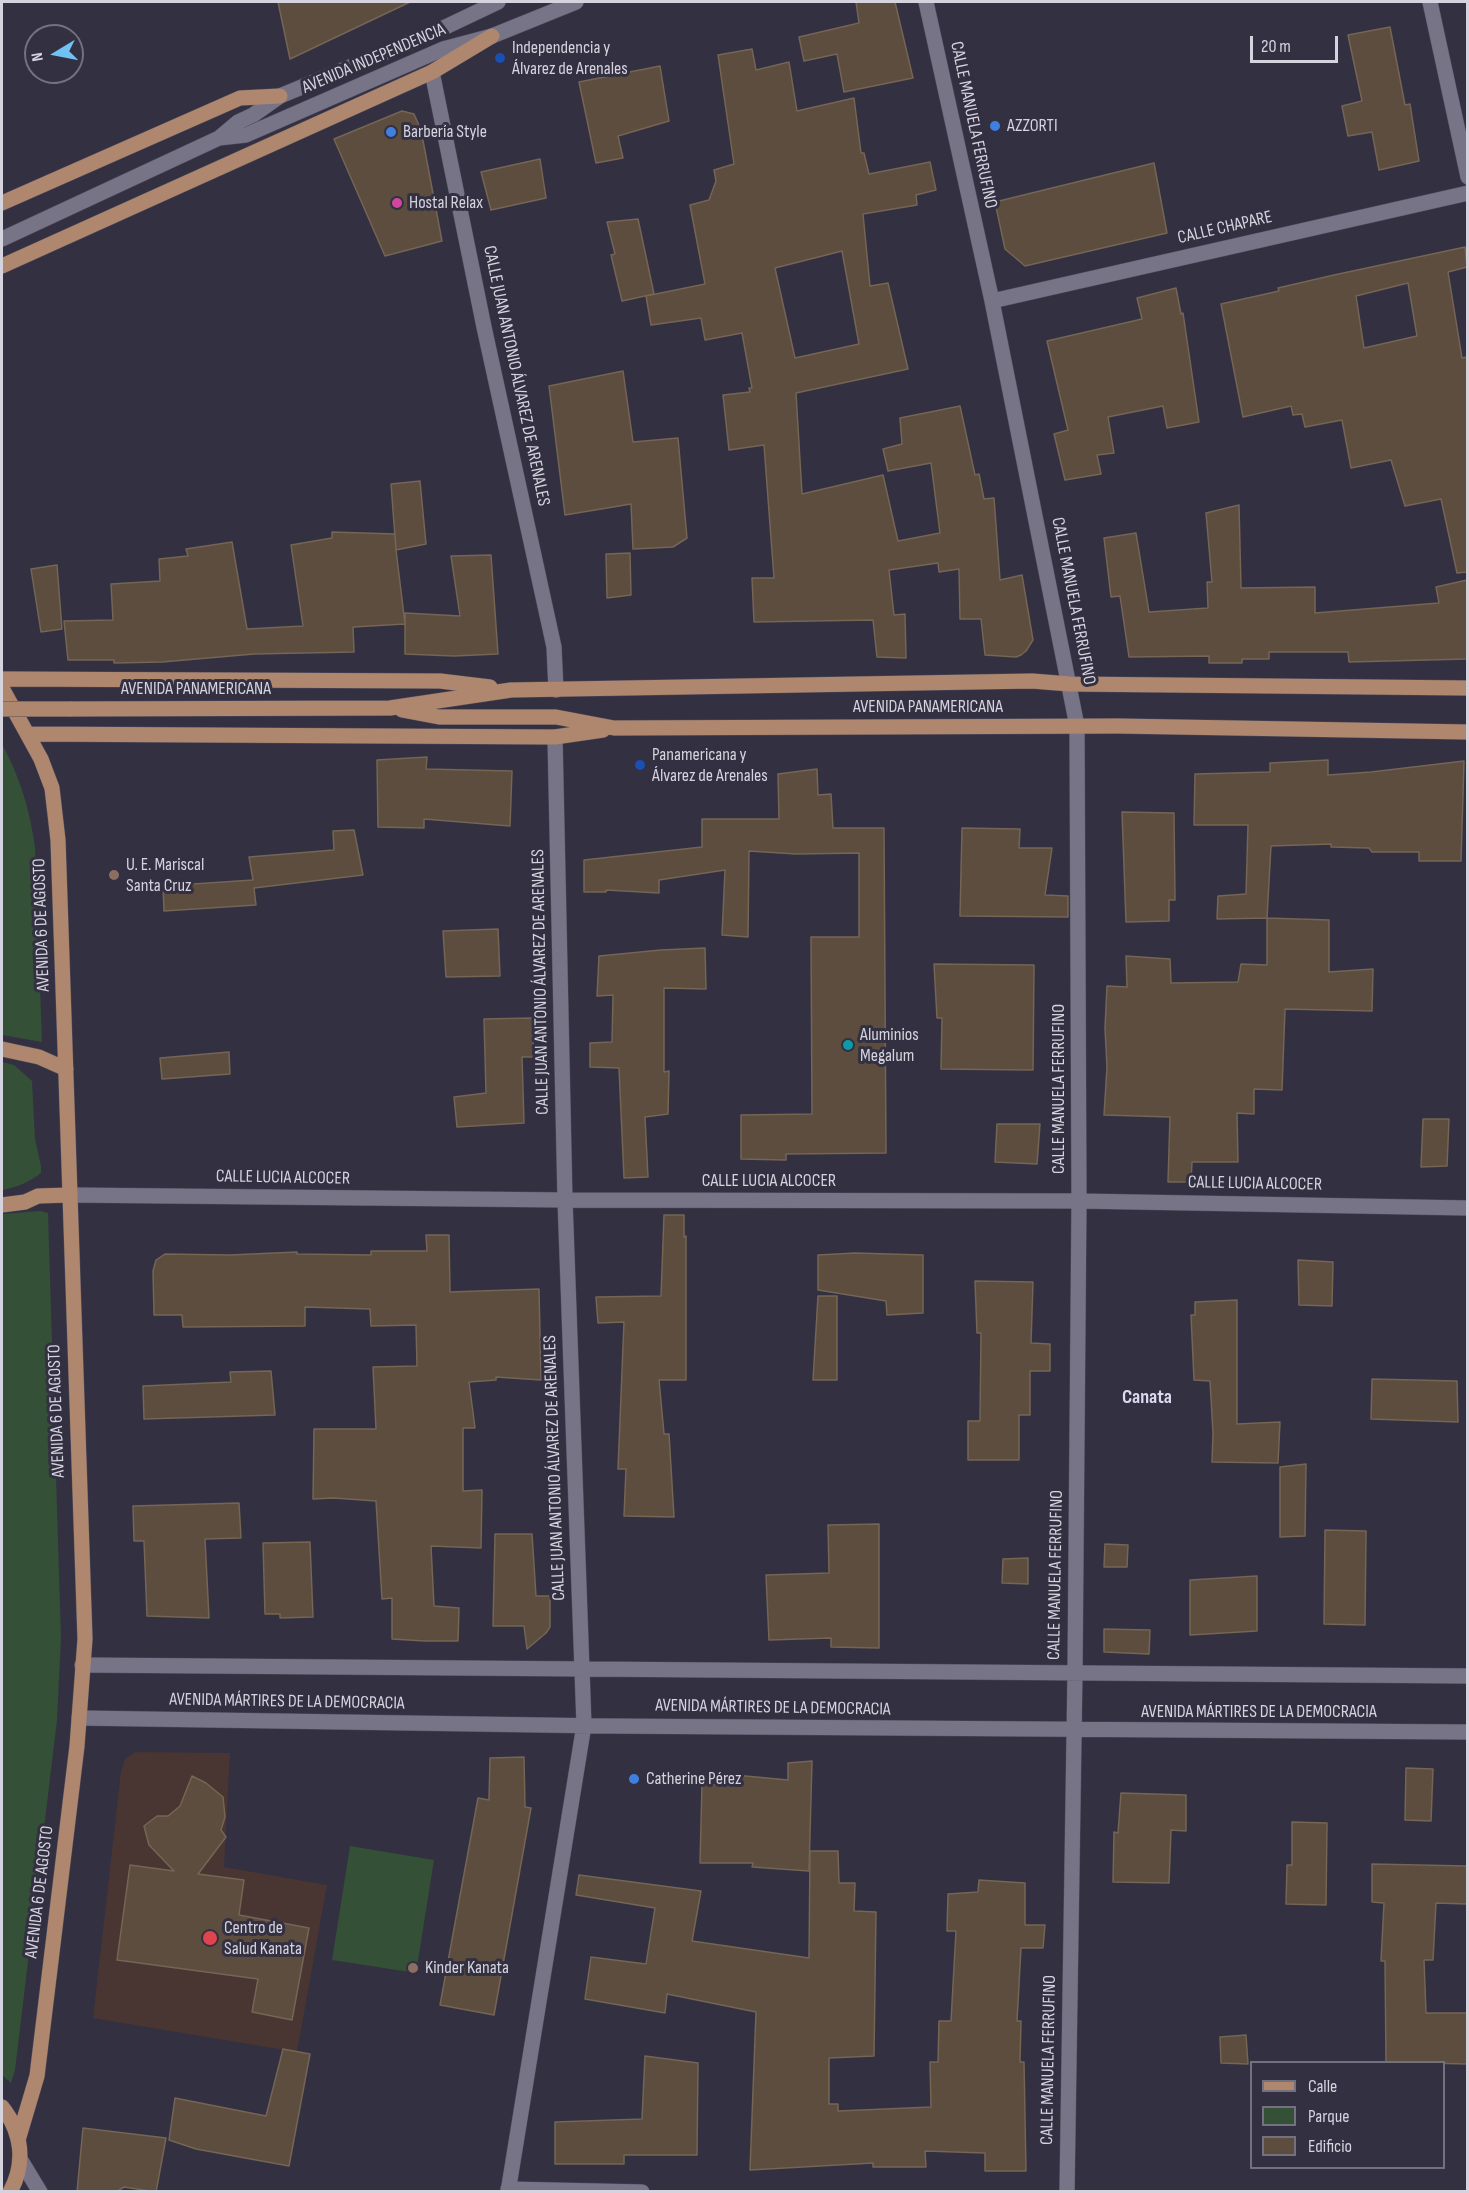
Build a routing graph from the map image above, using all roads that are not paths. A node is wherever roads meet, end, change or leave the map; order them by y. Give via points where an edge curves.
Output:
1 (498, 2) edge
2 (576, 2) edge
3 (926, 2) edge
4 (1430, 2) edge
5 (492, 36) junction
6 (432, 72) junction
7 (280, 96) junction
8 (219, 138) junction
9 (1467, 177) edge
10 (1467, 193) edge
11 (2, 203) edge
12 (2, 239) edge
13 (2, 266) edge
14 (992, 301) junction
15 (2, 678) edge
16 (1070, 684) junction
17 (2, 688) edge
18 (1467, 688) edge
19 (511, 690) junction
20 (556, 690) junction
21 (390, 708) junction
22 (2, 709) edge
23 (1077, 726) junction
24 (614, 728) junction
25 (1467, 732) edge
26 (28, 734) junction
27 (555, 737) junction
28 (2, 1049) edge
29 (66, 1069) junction
30 (69, 1195) junction
31 (565, 1200) junction
32 (1079, 1201) junction
33 (2, 1205) edge
34 (1467, 1208) edge
35 (82, 1665) junction
36 (581, 1669) junction
37 (1075, 1672) junction
38 (1467, 1676) edge
39 (79, 1718) junction
40 (584, 1725) junction
41 (1074, 1730) junction
42 (1467, 1732) edge
43 (2, 2108) edge
44 (18, 2140) junction
45 (20, 2159) junction
46 (13, 2188) edge
47 (508, 2190) edge
48 (40, 2192) edge
49 (642, 2192) edge
50 (1066, 2192) edge

1 - 7 street, AVENIDA INDEPENDENCIA
2 - 5 street, AVENIDA INDEPENDENCIA
3 - 14 street, CALLE MANUELA FERRUFINO
4 - 9 street
5 - 6 main road
5 - 8 street, AVENIDA INDEPENDENCIA via 443,49 246,135
6 - 13 main road
6 - 20 street, CALLE JUAN ANTONIO ÁLVAREZ DE ARENALES via 554,647
7 - 8 street, AVENIDA INDEPENDENCIA
7 - 11 main road via 240,98
8 - 12 street, AVENIDA INDEPENDENCIA
10 - 14 street, CALLE CHAPARE
14 - 16 street, CALLE MANUELA FERRUFINO
15 - 19 main road via 440,681
16 - 18 main road, AVENIDA PANAMERICANA
16 - 20 main road, AVENIDA PANAMERICANA via 1032,681
16 - 23 street, CALLE MANUELA FERRUFINO
17 - 26 main road, AVENIDA 6 DE AGOSTO
19 - 20 main road, AVENIDA PANAMERICANA
19 - 21 main road, AVENIDA PANAMERICANA
21 - 22 main road, AVENIDA PANAMERICANA, bridge
21 - 24 main road, AVENIDA PANAMERICANA via 439,717 556,717
23 - 24 main road, AVENIDA PANAMERICANA
23 - 25 main road, AVENIDA PANAMERICANA
23 - 32 street, CALLE MANUELA FERRUFINO
24 - 27 main road
26 - 27 main road
26 - 29 main road, AVENIDA 6 DE AGOSTO via 52,788 57,830
27 - 31 street, CALLE JUAN ANTONIO ÁLVAREZ DE ARENALES
28 - 29 main road via 39,1057
29 - 30 main road, AVENIDA 6 DE AGOSTO
30 - 31 street, CALLE LUCIA ALCOCER
30 - 33 main road via 38,1196
30 - 35 main road, AVENIDA 6 DE AGOSTO via 85,1639
31 - 32 street, CALLE LUCIA ALCOCER
31 - 36 street, CALLE JUAN ANTONIO ÁLVAREZ DE ARENALES
32 - 34 street, CALLE LUCIA ALCOCER
32 - 37 street, CALLE MANUELA FERRUFINO
35 - 36 street, AVENIDA MÁRTIRES DE LA DEMOCRACIA
35 - 39 main road, AVENIDA 6 DE AGOSTO
36 - 37 street, AVENIDA MÁRTIRES DE LA DEMOCRACIA
36 - 40 street, CALLE JUAN ANTONIO ÁLVAREZ DE ARENALES
37 - 38 street, AVENIDA MÁRTIRES DE LA DEMOCRACIA
37 - 41 street, CALLE MANUELA FERRUFINO
39 - 40 street, AVENIDA MÁRTIRES DE LA DEMOCRACIA
39 - 44 main road, AVENIDA 6 DE AGOSTO via 37,2076
40 - 41 street, AVENIDA MÁRTIRES DE LA DEMOCRACIA
40 - 47 street, CALLE JUAN ANTONIO ÁLVAREZ DE ARENALES
41 - 42 street, AVENIDA MÁRTIRES DE LA DEMOCRACIA
41 - 50 street, CALLE MANUELA FERRUFINO
43 - 44 main road
44 - 45 main road
45 - 46 main road
45 - 48 street
47 - 49 street

